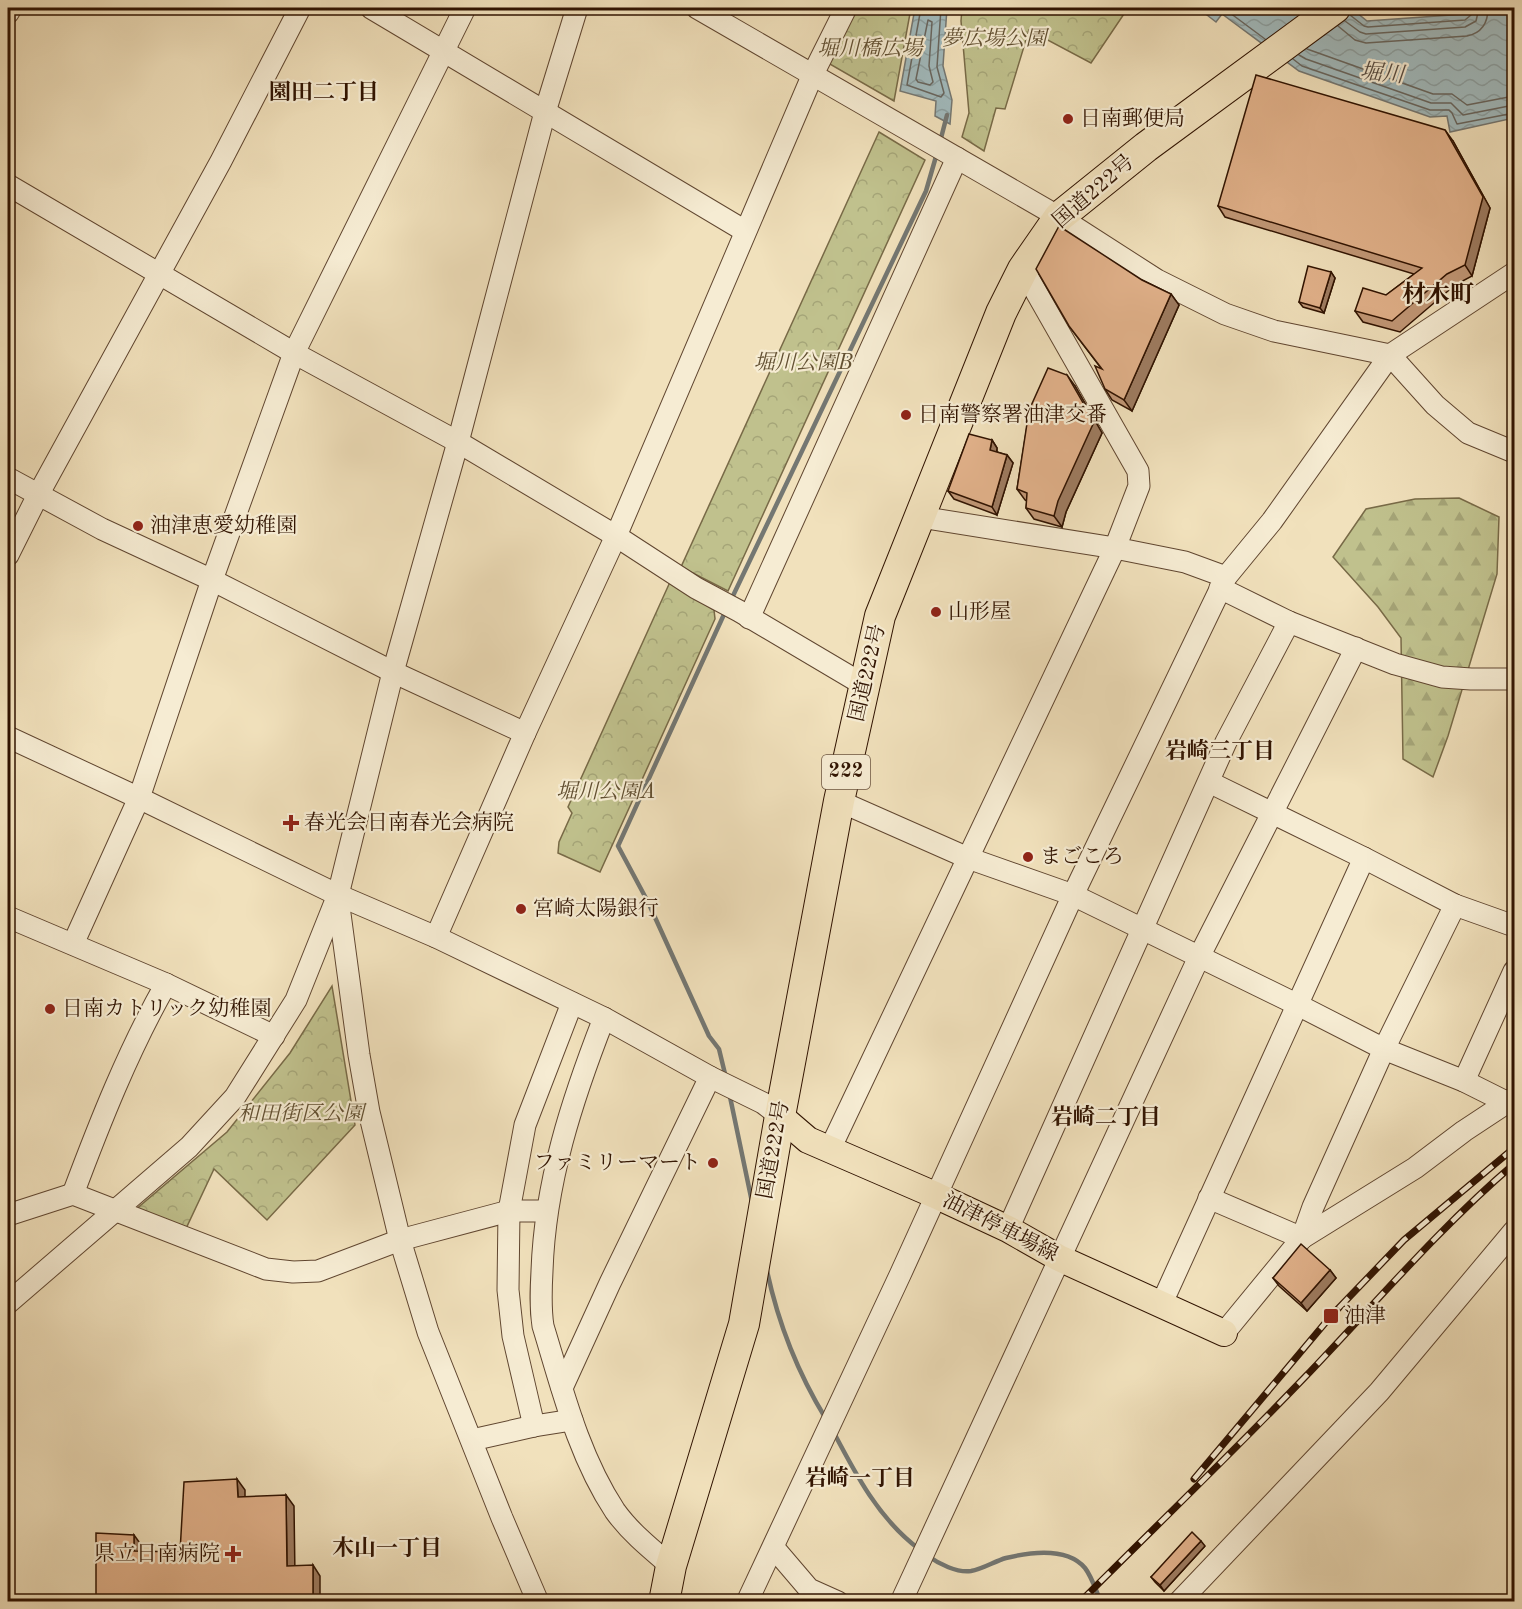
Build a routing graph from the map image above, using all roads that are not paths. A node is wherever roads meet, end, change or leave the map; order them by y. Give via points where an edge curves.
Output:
1 (11, 8) edge
2 (300, 8) edge
3 (371, 8) edge
4 (465, 8) edge
5 (577, 8) edge
6 (697, 8) edge
7 (846, 8) edge
8 (1335, 8) edge
9 (8, 13) edge
10 (443, 52) junction
11 (813, 74) junction
12 (545, 112) junction
13 (953, 156) junction
14 (8, 185) edge
15 (1059, 217) junction
16 (745, 231) junction
17 (1023, 269) junction
18 (1515, 273) edge
19 (158, 274) junction
20 (294, 353) junction
21 (1390, 355) junction
22 (458, 442) junction
23 (1515, 452) edge
24 (8, 478) edge
25 (38, 495) junction
26 (920, 517) junction
27 (616, 536) junction
28 (1115, 548) junction
29 (8, 555) edge
30 (212, 580) junction
31 (1223, 582) junction
32 (744, 614) junction
33 (1290, 622) junction
34 (1356, 648) junction
35 (393, 672) junction
36 (1515, 679) edge
37 (864, 685) junction
38 (525, 733) junction
39 (8, 737) edge
40 (1209, 782) junction
41 (139, 798) junction
42 (839, 801) junction
43 (1273, 813) junction
44 (968, 858) junction
45 (1364, 858) junction
46 (338, 895) junction
47 (1073, 896) junction
48 (1455, 905) junction
49 (8, 917) edge
50 (1514, 925) edge
51 (1142, 930) junction
52 (436, 937) junction
53 (73, 944) junction
54 (1198, 957) junction
55 (1515, 971) edge
56 (166, 984) junction
57 (572, 1003) junction
58 (1296, 1004) junction
59 (604, 1018) junction
60 (274, 1036) junction
61 (1384, 1049) junction
62 (710, 1077) junction
63 (1464, 1081) junction
64 (1511, 1101) edge
65 (780, 1116) junction
66 (830, 1149) junction
67 (73, 1194) junction
68 (935, 1195) junction
69 (1209, 1198) junction
70 (116, 1211) junction
71 (509, 1211) junction
72 (547, 1211) junction
73 (8, 1215) edge
74 (1008, 1229) junction
75 (1515, 1231) edge
76 (1302, 1238) junction
77 (400, 1240) junction
78 (1059, 1258) junction
79 (8, 1303) edge
80 (1161, 1305) junction
81 (1224, 1333) joint
82 (562, 1388) junction
83 (572, 1420) junction
84 (534, 1426) junction
85 (472, 1440) junction
86 (774, 1548) junction
87 (671, 1566) junction
88 (538, 1602) edge
89 (664, 1602) edge
90 (747, 1602) edge
91 (838, 1602) edge
92 (901, 1602) edge
93 (1179, 1602) edge

1 - 9 street
2 - 19 street
3 - 10 street
4 - 10 street
5 - 12 street
6 - 11 street
7 - 11 street
8 - 15 highway, 国道222号 / 222 via 1146,147
10 - 12 street
10 - 20 street
11 - 13 street
11 - 16 street
12 - 16 street
12 - 22 street
13 - 15 street
13 - 32 street
14 - 19 street
15 - 17 highway, 国道222号 / 222
15 - 21 street via 1157,280 1225,314 1274,331
16 - 27 street
17 - 26 highway, 国道222号 / 222 via 1001,314
17 - 28 street via 1138,471 1139,486
18 - 21 street
19 - 20 street
19 - 25 street
20 - 22 street
20 - 30 street
21 - 23 street via 1435,405 1468,434
21 - 31 street via 1272,521
22 - 27 street
22 - 35 street
24 - 25 street
25 - 29 street
25 - 30 street
26 - 28 street
26 - 37 highway, 国道222号 / 222 via 880,616
27 - 32 street
27 - 38 street
28 - 31 street via 1185,562
28 - 44 street
30 - 35 street
30 - 41 street
31 - 33 street
31 - 47 street
32 - 37 street
33 - 34 street
33 - 40 street
34 - 36 street via 1442,677
34 - 43 street
35 - 38 street
35 - 46 street
37 - 42 highway, 国道222号 / 222
38 - 52 street
39 - 41 street
40 - 43 street
40 - 51 street
41 - 46 street
41 - 53 street
42 - 44 street
42 - 65 highway, 国道222号 / 222
43 - 45 street
43 - 54 street
44 - 47 street
44 - 66 street
45 - 48 street
45 - 58 street
46 - 52 street
46 - 60 street via 296,1000
46 - 77 street via 369,1112
47 - 51 street
47 - 68 street
48 - 50 street
48 - 61 street
49 - 53 street
51 - 54 street
51 - 74 street
52 - 57 street
53 - 56 street
54 - 58 street
54 - 78 street
55 - 63 street
56 - 60 street
56 - 67 street via 142,1027 95,1133
57 - 59 street
57 - 71 street via 525,1125
58 - 61 street
58 - 69 street
59 - 62 street
59 - 72 street via 562,1138
60 - 70 street via 235,1097 189,1147
61 - 63 street
61 - 76 street
62 - 65 street via 763,1103
62 - 82 street
63 - 64 street
64 - 76 street via 1415,1168
65 - 66 main road, 油津停車場線 via 808,1140
65 - 87 highway, 国道222号 / 222 via 744,1324
66 - 68 main road, 油津停車場線
67 - 70 street
67 - 73 street
68 - 74 main road, 油津停車場線
68 - 86 street
69 - 76 street
69 - 80 street
70 - 77 street via 266,1269 284,1271 318,1271
70 - 79 street
71 - 72 street
71 - 77 street
71 - 84 street via 508,1290 513,1336
72 - 82 street via 541,1311
74 - 78 main road, 油津停車場線
75 - 93 street via 1379,1392
76 - 81 street
77 - 85 street via 428,1332
78 - 80 main road, 油津停車場線
78 - 92 street
80 - 81 main road, 油津停車場線
82 - 83 street
83 - 84 street
83 - 87 street via 593,1471 616,1511 641,1541
84 - 85 street
85 - 88 street
86 - 90 street
86 - 91 street via 809,1589
87 - 89 highway, 国道222号 / 222

